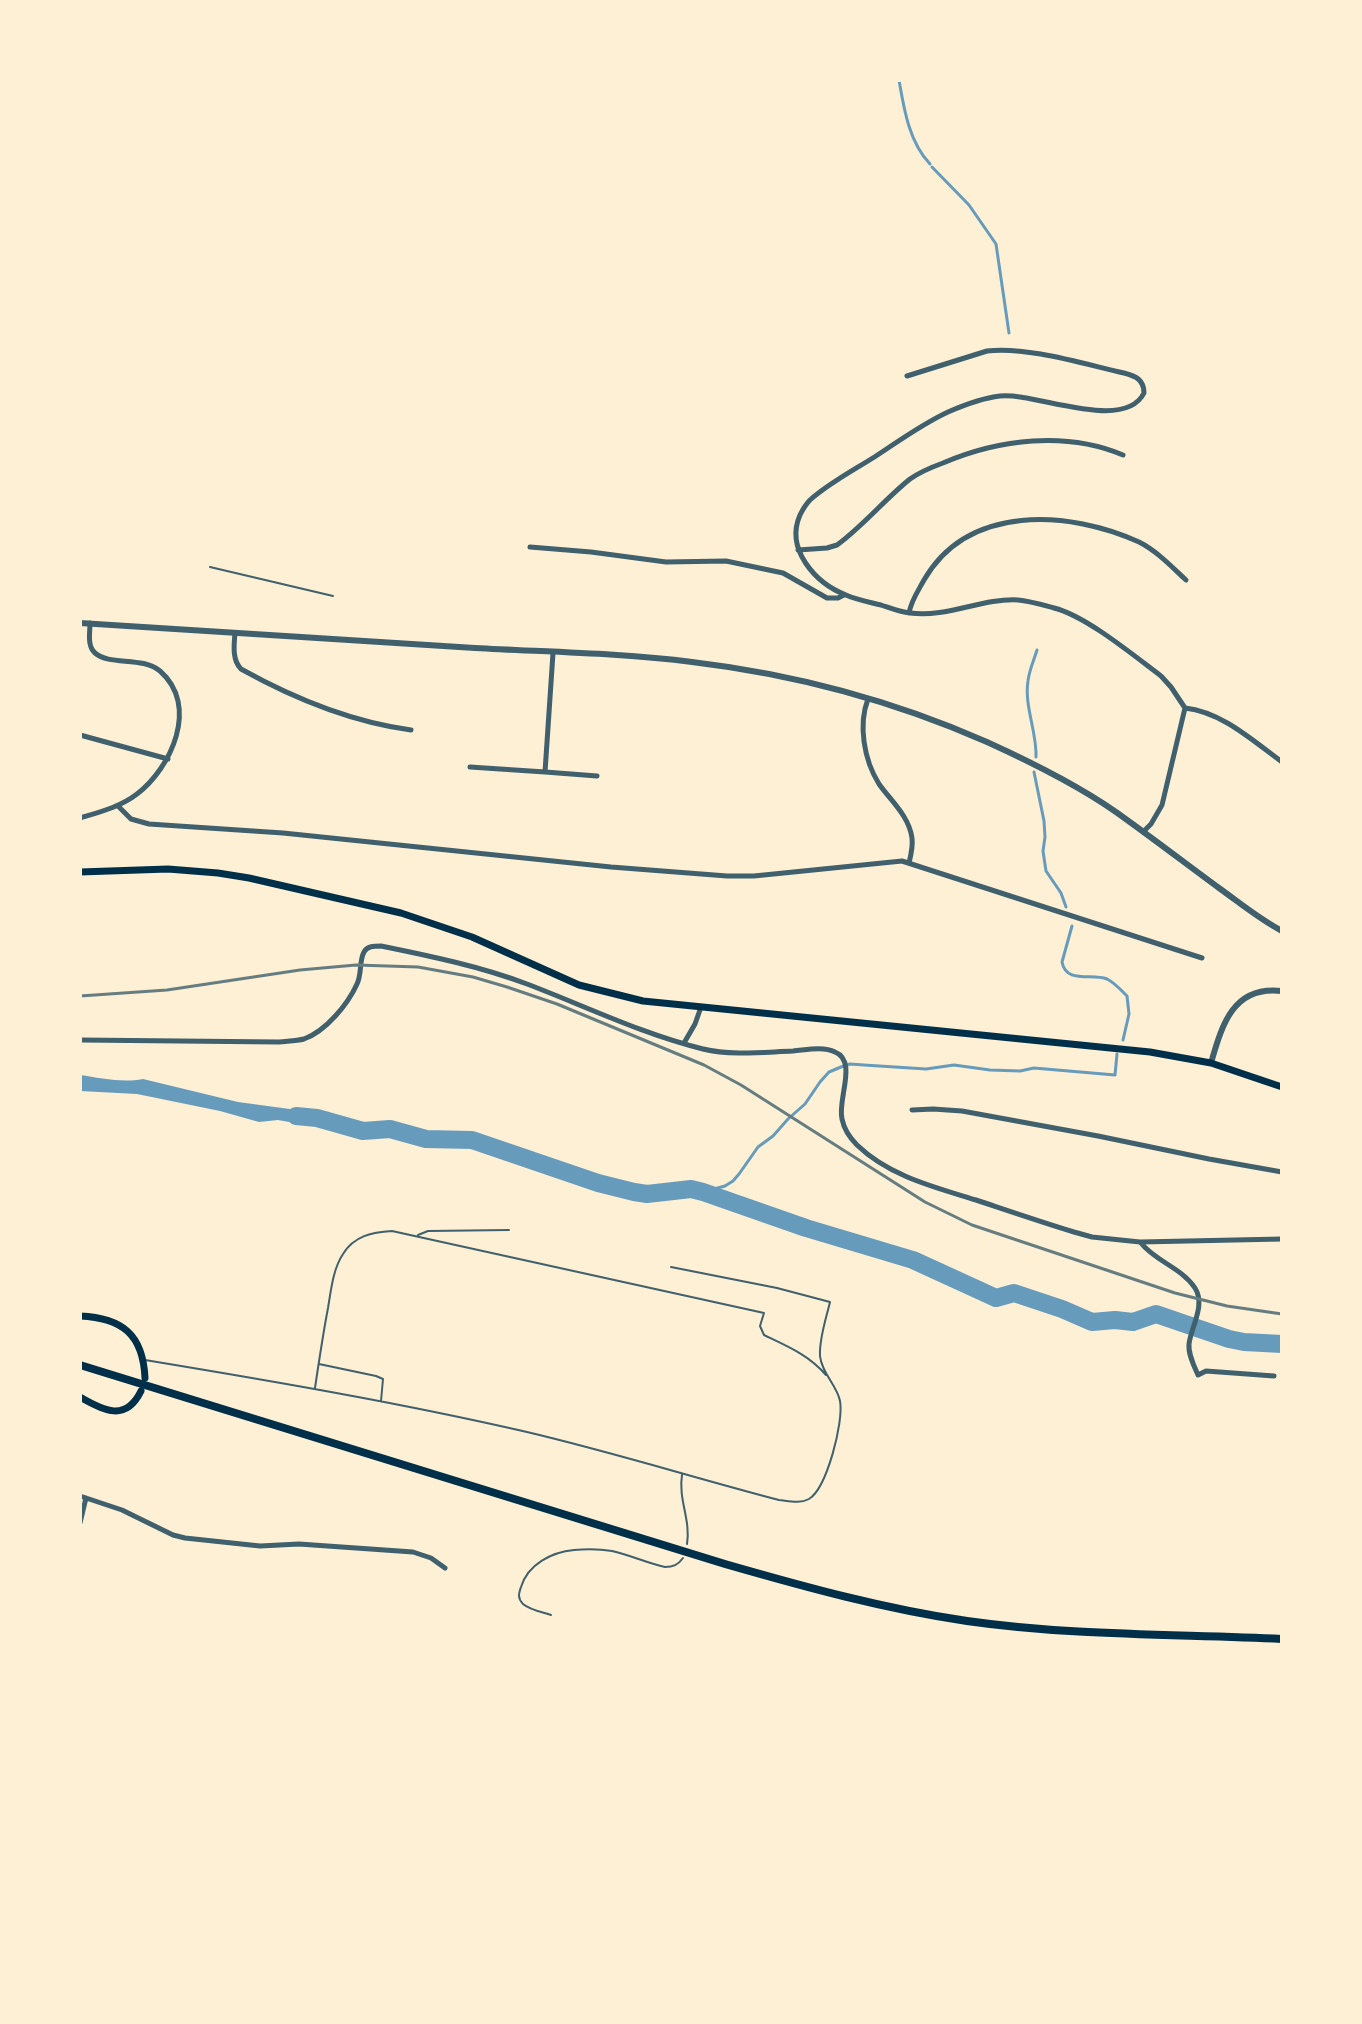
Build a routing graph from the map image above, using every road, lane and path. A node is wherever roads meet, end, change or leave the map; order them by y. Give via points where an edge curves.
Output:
1 (907, 376) dead end
2 (1123, 455) dead end
3 (530, 547) dead end
4 (798, 550) junction
5 (210, 567) dead end
6 (1186, 580) dead end
7 (844, 595) junction
8 (333, 596) dead end
9 (909, 613) junction
10 (80, 623) edge
11 (90, 623) junction
12 (235, 633) junction
13 (553, 653) junction
14 (868, 699) junction
15 (1185, 708) junction
16 (411, 730) dead end
17 (80, 735) edge
18 (168, 759) junction
19 (1282, 762) edge
20 (470, 767) dead end
21 (545, 772) junction
22 (597, 776) dead end
23 (118, 806) junction
24 (80, 818) edge
25 (1143, 832) junction
26 (909, 863) junction
27 (80, 872) edge
28 (1282, 931) edge
29 (1202, 958) dead end
30 (1282, 991) edge
31 (701, 1007) junction
32 (80, 1040) edge
33 (684, 1043) junction
34 (1211, 1063) junction
35 (1282, 1087) edge
36 (912, 1110) dead end
37 (1282, 1172) edge
38 (509, 1230) dead end
39 (417, 1236) junction
40 (1282, 1239) edge
41 (1140, 1242) junction
42 (671, 1267) dead end
43 (80, 1316) edge
44 (143, 1359) junction
45 (319, 1364) junction
46 (80, 1365) edge
47 (1274, 1376) dead end
48 (827, 1377) junction
49 (145, 1378) dead end
50 (315, 1389) junction
51 (141, 1391) dead end
52 (80, 1397) edge
53 (381, 1402) junction
54 (682, 1472) junction
55 (83, 1497) edge
56 (80, 1523) edge
57 (687, 1544) dead end
58 (683, 1558) dead end
59 (445, 1568) dead end
60 (551, 1615) dead end
61 (1282, 1639) edge

1 - 4 street via 1005,350 1132,375 1143,383 1144,393 1130,406 1113,410 1003,395 946,413 811,499 797,522
2 - 4 street via 1059,441 976,450 912,478 837,545
3 - 7 street via 666,562 726,561 783,573 827,598
4 - 7 street via 810,569
5 - 8 lane
6 - 9 street via 1155,552 1132,540 1071,521 1019,521 976,531 947,550 933,564
7 - 9 street
9 - 15 street via 1019,600 1070,612 1161,676
10 - 11 street
11 - 12 street
11 - 18 street via 91,646 98,655 150,665 169,681 179,721
12 - 13 street
12 - 16 street via 234,656 241,669 338,713
13 - 14 street via 694,662
13 - 21 street
14 - 25 street via 1019,757
14 - 26 street via 863,717 866,753 910,829
15 - 19 street via 1213,715
15 - 25 street via 1162,805
17 - 18 street
18 - 23 street via 150,782
20 - 21 street
21 - 22 street
23 - 24 street
23 - 26 street via 131,819 149,824 727,876
25 - 28 street
26 - 29 street
27 - 31 main road via 191,870 272,883 428,921 599,991
30 - 34 street via 1254,994 1234,1006
31 - 33 street
31 - 34 main road via 1139,1051
32 - 33 street via 304,1039 344,1005 357,984 364,951 381,946 472,966
33 - 41 street via 725,1052 838,1053 847,1071 842,1121 849,1137 871,1157 928,1185 1074,1232
34 - 35 main road
36 - 37 street via 962,1111
38 - 39 lane via 428,1231
39 - 45 lane via 375,1231 342,1254 331,1287
39 - 48 lane via 764,1313 764,1335 797,1350
40 - 41 street
41 - 47 street via 1197,1292 1197,1318 1188,1347 1198,1375 1206,1371
42 - 48 lane via 830,1302 820,1357
43 - 44 main road via 107,1319 129,1330
44 - 49 main road
44 - 50 lane
45 - 50 lane
45 - 53 lane via 383,1379
46 - 61 main road via 713,1560 882,1606 1049,1630
48 - 54 lane via 839,1397 840,1419 824,1480 810,1498 779,1500
50 - 53 lane
51 - 52 main road via 132,1406 117,1412
53 - 54 lane
54 - 57 lane
55 - 56 street
55 - 59 street via 185,1538 413,1552
58 - 60 lane via 665,1567 608,1550 552,1555 527,1574 519,1595 529,1608

